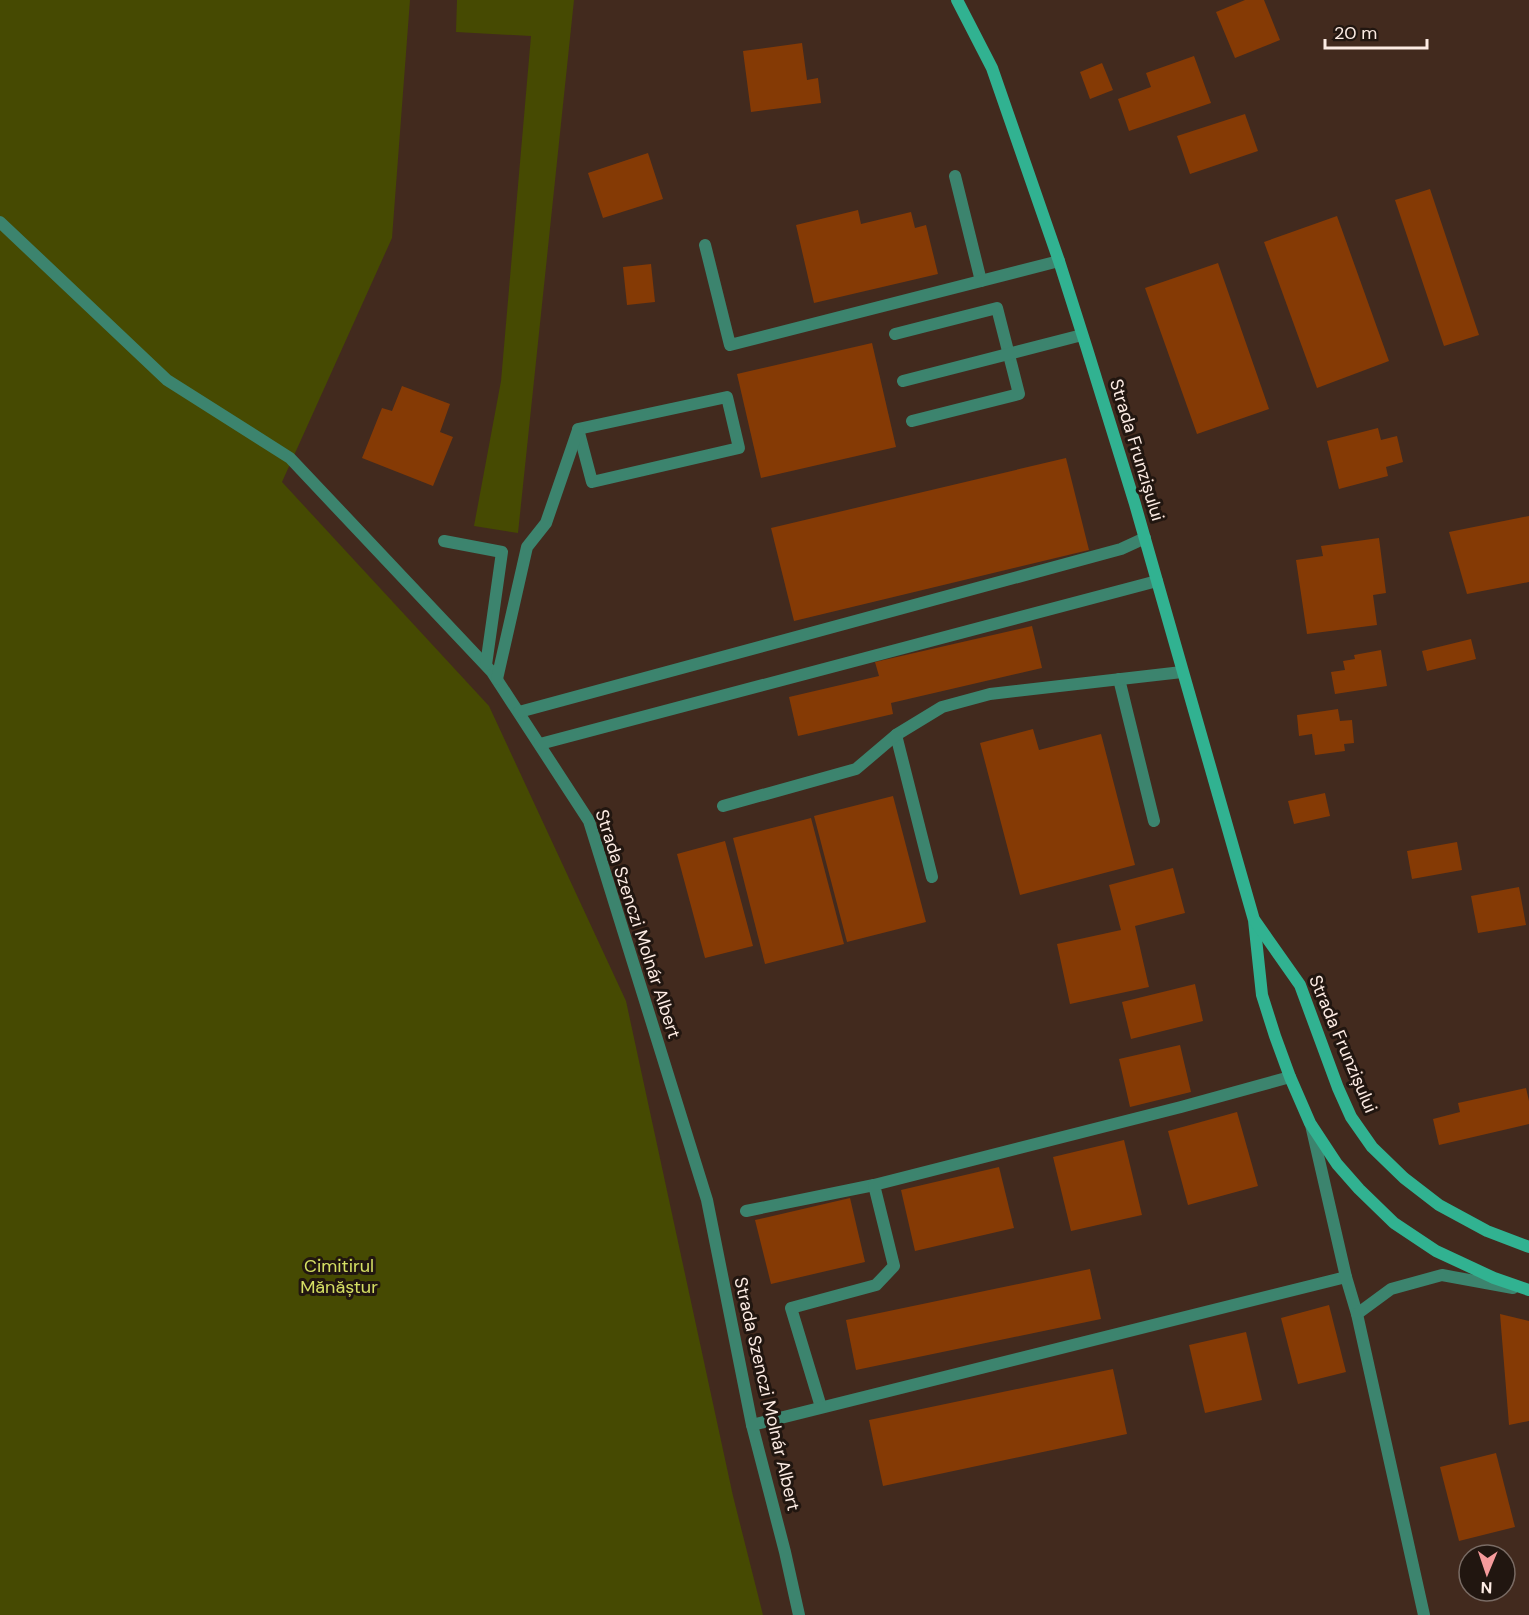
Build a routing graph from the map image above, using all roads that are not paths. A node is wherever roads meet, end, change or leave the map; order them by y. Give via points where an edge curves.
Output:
1 (957, 0) edge
2 (955, 176) dead end
3 (0, 222) edge
4 (705, 245) dead end
5 (1059, 261) junction
6 (981, 281) junction
7 (895, 334) dead end
8 (1082, 335) junction
9 (1009, 354) junction
10 (903, 381) dead end
11 (912, 421) dead end
12 (578, 429) junction
13 (1144, 538) junction
14 (444, 541) dead end
15 (1157, 581) junction
16 (486, 665) junction
17 (1182, 672) junction
18 (497, 679) junction
19 (1119, 679) junction
20 (519, 712) junction
21 (896, 735) junction
22 (540, 744) junction
23 (723, 806) dead end
24 (1155, 821) dead end
25 (932, 877) dead end
26 (1254, 920) junction
27 (1290, 1077) junction
28 (1310, 1122) junction
29 (874, 1185) junction
30 (746, 1211) dead end
31 (1529, 1247) edge
32 (1346, 1277) junction
33 (1529, 1291) edge
34 (1357, 1314) junction
35 (821, 1407) junction
36 (752, 1425) junction
37 (799, 1615) edge
38 (1424, 1615) edge

1 - 5 main road, Strada Frunzișului via 992,68
2 - 6 street
3 - 16 street, Strada Szenczi Molnár Albert via 167,380 290,458
4 - 6 street via 730,345
5 - 6 street
5 - 8 main road, Strada Frunzișului
7 - 9 street via 997,308
8 - 9 street
8 - 13 main road, Strada Frunzișului
9 - 10 street
9 - 11 street via 1019,394
12 - 12 street via 727,397 739,448 592,482
12 - 18 street via 546,523 527,547
13 - 15 main road, Strada Frunzișului
13 - 20 street via 1121,549
14 - 16 street via 502,552
15 - 17 main road, Strada Frunzișului
15 - 22 street
16 - 18 street, Strada Szenczi Molnár Albert
17 - 19 street
17 - 26 main road, Strada Frunzișului
18 - 20 street, Strada Szenczi Molnár Albert
19 - 21 street via 990,694 942,707
19 - 24 street
20 - 22 street, Strada Szenczi Molnár Albert
21 - 23 street via 856,769
21 - 25 street
22 - 36 street, Strada Szenczi Molnár Albert via 593,832 707,1200
26 - 27 main road, Strada Frunzișului via 1262,995
26 - 31 main road, Strada Frunzișului via 1300,985 1338,1088 1351,1117 1372,1147 1439,1205 1487,1231
27 - 28 main road, Strada Frunzișului
27 - 29 street
28 - 32 street, Strada Frunzișului
28 - 33 main road, Strada Frunzișului via 1337,1164 1394,1223 1436,1251
29 - 30 street
29 - 35 street via 894,1266 876,1285 790,1308
32 - 34 street, Strada Frunzișului
32 - 35 street
33 - 34 street, Strada Frunzișului via 1442,1275 1391,1289
34 - 38 street, Strada Frunzișului
35 - 36 street
36 - 37 street, Strada Szenczi Molnár Albert

